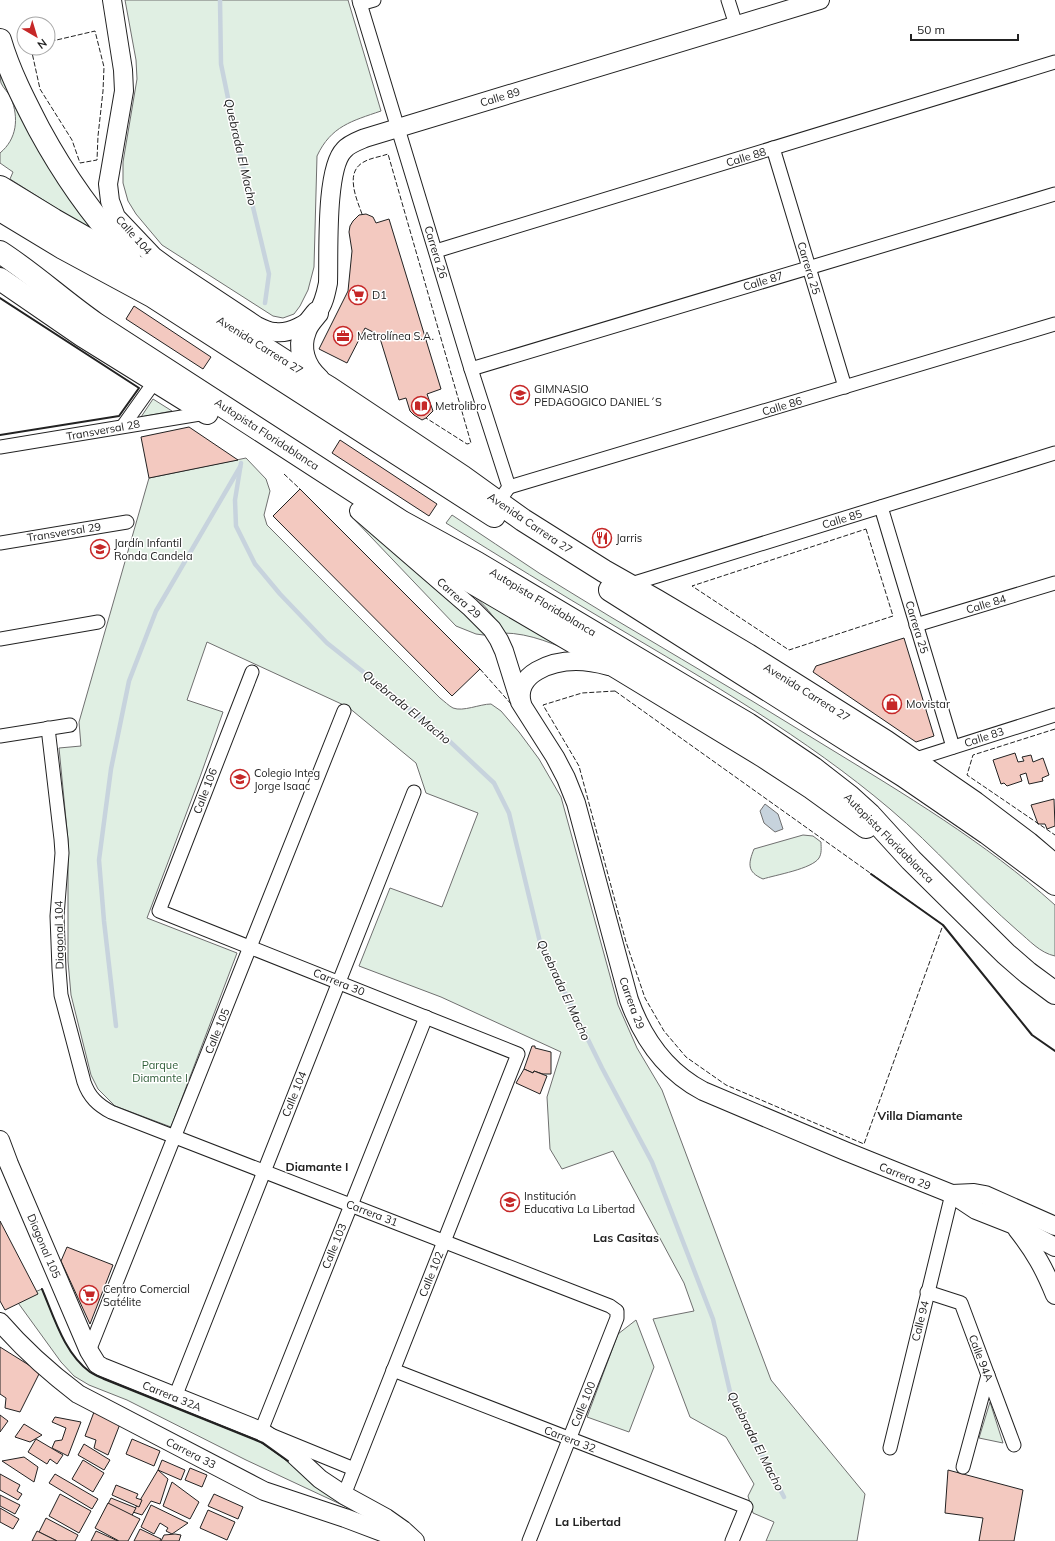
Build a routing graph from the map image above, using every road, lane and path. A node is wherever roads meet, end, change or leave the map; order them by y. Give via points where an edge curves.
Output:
1 (112, 0) edge
2 (374, 0) edge
3 (728, 0) edge
4 (820, 0) edge
5 (360, 2) edge
6 (736, 26) junction
7 (0, 40) edge
8 (1055, 62) edge
9 (399, 128) junction
10 (773, 148) junction
11 (0, 187) edge
12 (1055, 194) edge
13 (0, 210) edge
14 (436, 251) junction
15 (0, 252) edge
16 (809, 268) junction
17 (149, 274) junction
18 (0, 279) edge
19 (317, 313) junction
20 (1055, 324) edge
21 (471, 369) junction
22 (155, 381) junction
23 (328, 387) junction
24 (845, 387) junction
25 (206, 412) junction
26 (123, 426) junction
27 (0, 447) edge
28 (1055, 453) edge
29 (503, 494) junction
30 (881, 507) junction
31 (359, 511) junction
32 (127, 522) dead end
33 (0, 543) edge
34 (1055, 583) edge
35 (628, 585) junction
36 (98, 622) dead end
37 (916, 625) junction
38 (0, 639) edge
39 (618, 668) junction
40 (252, 672) dead end
41 (524, 710) junction
42 (344, 711) dead end
43 (1055, 715) edge
44 (70, 724) dead end
45 (48, 728) junction
46 (0, 736) edge
47 (953, 747) junction
48 (913, 760) junction
49 (414, 792) dead end
50 (911, 860) junction
51 (1055, 866) edge
52 (1055, 884) edge
53 (159, 911) joint
54 (250, 947) junction
55 (339, 982) junction
56 (1055, 993) edge
57 (426, 1017) junction
58 (518, 1054) joint
59 (126, 1118) joint
60 (174, 1137) junction
61 (0, 1140) edge
62 (264, 1171) junction
63 (952, 1194) junction
64 (351, 1205) junction
65 (1014, 1225) junction
66 (1055, 1226) edge
67 (444, 1241) junction
68 (1055, 1247) edge
69 (927, 1292) junction
70 (1055, 1295) edge
71 (617, 1311) joint
72 (0, 1322) edge
73 (89, 1351) junction
74 (393, 1370) junction
75 (988, 1375) junction
76 (175, 1397) junction
77 (261, 1431) junction
78 (570, 1439) junction
79 (1014, 1445) dead end
80 (890, 1448) dead end
81 (963, 1467) dead end
82 (354, 1469) junction
83 (344, 1495) junction
84 (406, 1541) edge
85 (415, 1541) edge
86 (529, 1541) edge
87 (732, 1541) edge

1 - 19 street, Calle 104 via 124,90 108,184 116,217 159,261 257,326 284,333 300,326
2 - 5 street
3 - 6 street
4 - 6 street, Calle 89
5 - 9 street, Carrera 26
6 - 9 street, Calle 89
7 - 17 highway via 13,77 28,108 68,178 103,227
8 - 10 street, Calle 88
9 - 14 street, Carrera 26
9 - 19 street, Calle 89 via 354,143 344,150 337,160 332,179 328,283
10 - 14 street, Calle 88
10 - 16 street, Carrera 25
11 - 17 highway, Avenida Carrera 27
12 - 16 street, Calle 87
13 - 52 highway via 152,296 904,776 988,833
14 - 21 street, Carrera 26
15 - 50 highway, Autopista Floridablanca via 96,324 402,522 484,567 709,700 778,744 858,804
16 - 21 street, Calle 87
16 - 24 street, Carrera 25
17 - 23 highway, Avenida Carrera 27
18 - 22 highway
19 - 23 highway via 305,330 302,350 309,370
20 - 24 street, Calle 86
21 - 29 street, Carrera 26
22 - 25 highway
22 - 26 street
23 - 29 highway, Avenida Carrera 27 via 444,464
24 - 29 street, Calle 86
25 - 26 street, Transversal 28
25 - 31 highway
26 - 27 street, Transversal 28
28 - 30 street, Calle 85
29 - 35 highway, Avenida Carrera 27 via 523,520
30 - 35 street, Calle 85
30 - 37 street, Carrera 25
31 - 39 highway via 432,559
31 - 41 street, Carrera 29 via 470,606 496,634
32 - 33 street, Transversal 29
34 - 37 street, Calle 84
35 - 48 highway, Avenida Carrera 27 via 772,670
36 - 38 street
37 - 47 street, Carrera 25
39 - 41 street, Carrera 29 via 577,661 560,662 540,668 522,687 520,693
39 - 50 highway via 791,774
40 - 53 street, Calle 106
41 - 63 street, Carrera 29 via 555,757 572,792 629,1000 642,1032 662,1059 688,1083 703,1091
42 - 54 street, Calle 105
43 - 47 street, Calle 83
44 - 45 street
45 - 46 street
45 - 59 street, Diagonal 104 via 62,853 57,916 61,995 87,1091 101,1106
47 - 48 street, Calle 83
48 - 51 highway, Avenida Carrera 27 via 998,820
49 - 55 street, Calle 104
50 - 56 highway, Autopista Floridablanca via 1006,954
53 - 54 street, Carrera 30
54 - 55 street, Carrera 30
54 - 60 street, Calle 105
55 - 57 street, Carrera 30
55 - 62 street, Calle 104
57 - 58 street, Carrera 30
57 - 64 street, Calle 103
58 - 67 street, Calle 102
59 - 60 street, Carrera 31
60 - 62 street, Carrera 31
60 - 73 street, Calle 105
61 - 73 street, Diagonal 105
62 - 64 street, Carrera 31
62 - 76 street, Calle 104
63 - 65 street, Carrera 29 via 976,1210
63 - 66 street, Carrera 29 via 985,1195
63 - 69 street, Calle 94
64 - 67 street, Carrera 31
64 - 77 street, Calle 103
65 - 68 street, Carrera 29
65 - 70 street via 1035,1253
67 - 71 street, Carrera 31 via 610,1306
67 - 74 street, Calle 102
69 - 75 street, Calle 94A via 961,1303
69 - 80 street, Calle 94
71 - 78 street, Calle 100 via 617,1318
72 - 84 street, Carrera 33 via 51,1374 78,1394 264,1491
73 - 76 street, Carrera 32A via 102,1368
74 - 78 street, Carrera 32
74 - 82 street, Calle 102
75 - 79 street, Calle 94A
75 - 81 street
76 - 77 street, Carrera 32A
77 - 82 street, Carrera 32A
77 - 83 street, Carrera 32A
78 - 86 street, Calle 100
78 - 87 street, Carrera 32 via 746,1507
82 - 83 street, Calle 102
83 - 85 street, Carrera 32A via 386,1518

